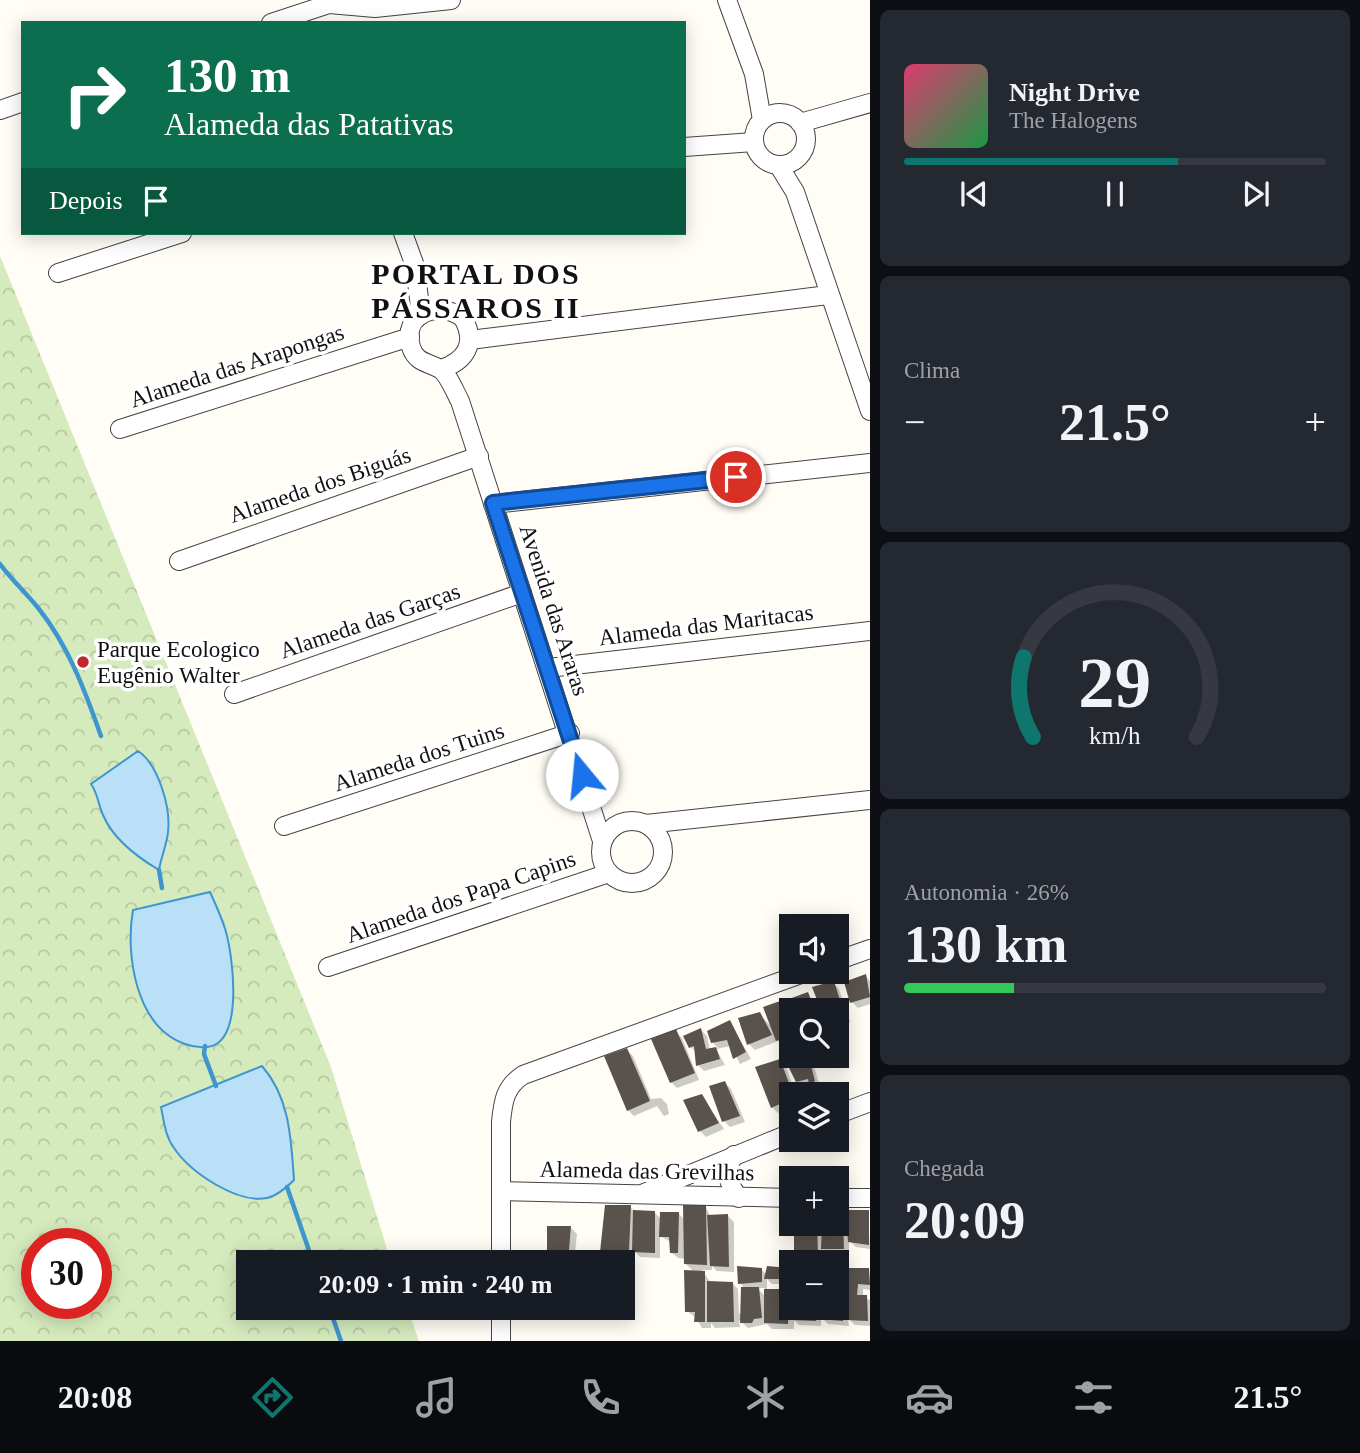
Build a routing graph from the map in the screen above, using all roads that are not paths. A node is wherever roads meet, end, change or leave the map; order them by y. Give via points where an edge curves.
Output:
1 (450, 0) edge
2 (727, 0) edge
3 (328, 2) edge
4 (276, 21) edge
5 (335, 21) edge
6 (754, 74) junction
7 (21, 103) edge
8 (870, 103) edge
9 (0, 110) edge
10 (782, 113) junction
11 (762, 120) junction
12 (800, 122) junction
13 (754, 142) junction
14 (686, 147) edge
15 (786, 164) junction
16 (176, 235) edge
17 (405, 235) edge
18 (415, 266) junction
19 (58, 274) dead end
20 (828, 295) junction
21 (442, 308) junction
22 (421, 315) junction
23 (410, 337) junction
24 (470, 340) junction
25 (460, 361) junction
26 (441, 369) junction
27 (460, 401) junction
28 (870, 411) edge
29 (120, 429) dead end
30 (478, 456) junction
31 (870, 463) edge
32 (493, 503) junction
33 (179, 561) dead end
34 (523, 593) junction
35 (870, 631) edge
36 (548, 668) junction
37 (234, 694) dead end
38 (570, 733) junction
39 (588, 795) junction
40 (870, 800) edge
41 (622, 823) junction
42 (646, 824) junction
43 (284, 826) dead end
44 (602, 841) junction
45 (609, 873) junction
46 (870, 949) edge
47 (849, 956) edge
48 (328, 967) dead end
49 (779, 982) edge
50 (870, 1102) edge
51 (849, 1110) edge
52 (779, 1138) edge
53 (734, 1155) junction
54 (502, 1191) junction
55 (637, 1196) junction
56 (739, 1198) junction
57 (779, 1198) edge
58 (849, 1198) edge
59 (870, 1198) edge
60 (502, 1250) edge
61 (501, 1320) edge
62 (501, 1341) edge

1 - 3 street via 375,8
2 - 6 street
3 - 4 street
3 - 5 street
6 - 10 street
6 - 11 street
7 - 9 street
8 - 12 street
10 - 11 street
10 - 12 street
11 - 13 street
12 - 15 street via 807,139 805,148
13 - 14 street
13 - 15 street via 759,156
15 - 20 street
16 - 19 street
17 - 18 street
18 - 21 street
18 - 22 street
20 - 24 street
20 - 28 street
21 - 22 street
21 - 24 street via 463,318
22 - 23 street
23 - 26 street via 416,356
23 - 29 street, Alameda das Arapongas
24 - 25 street
25 - 26 street
25 - 27 street
26 - 27 street
27 - 30 street, Avenida das Araras
30 - 32 street, Avenida das Araras
30 - 33 street, Alameda dos Biguás
31 - 32 street
32 - 34 street, Avenida das Araras
34 - 36 street, Avenida das Araras
34 - 37 street, Alameda das Garças
35 - 36 street, Alameda das Maritacas
36 - 38 street, Avenida das Araras
38 - 39 street, Avenida das Araras
38 - 43 street, Alameda dos Tuins
39 - 41 street
39 - 44 street, Avenida das Araras
40 - 42 street
41 - 42 street
41 - 44 street
42 - 45 street via 662,842 661,865 653,875 631,883
44 - 45 street via 603,862
45 - 48 street, Alameda dos Papa Capins
46 - 47 street
49 - 54 street via 512,1082 502,1111
50 - 51 street
52 - 53 street
53 - 55 street
53 - 56 street via 727,1175
54 - 55 street, Alameda das Grevilhas
54 - 60 street
55 - 56 street, Alameda das Grevilhas
56 - 57 street, Alameda das Grevilhas
58 - 59 street
61 - 62 street

